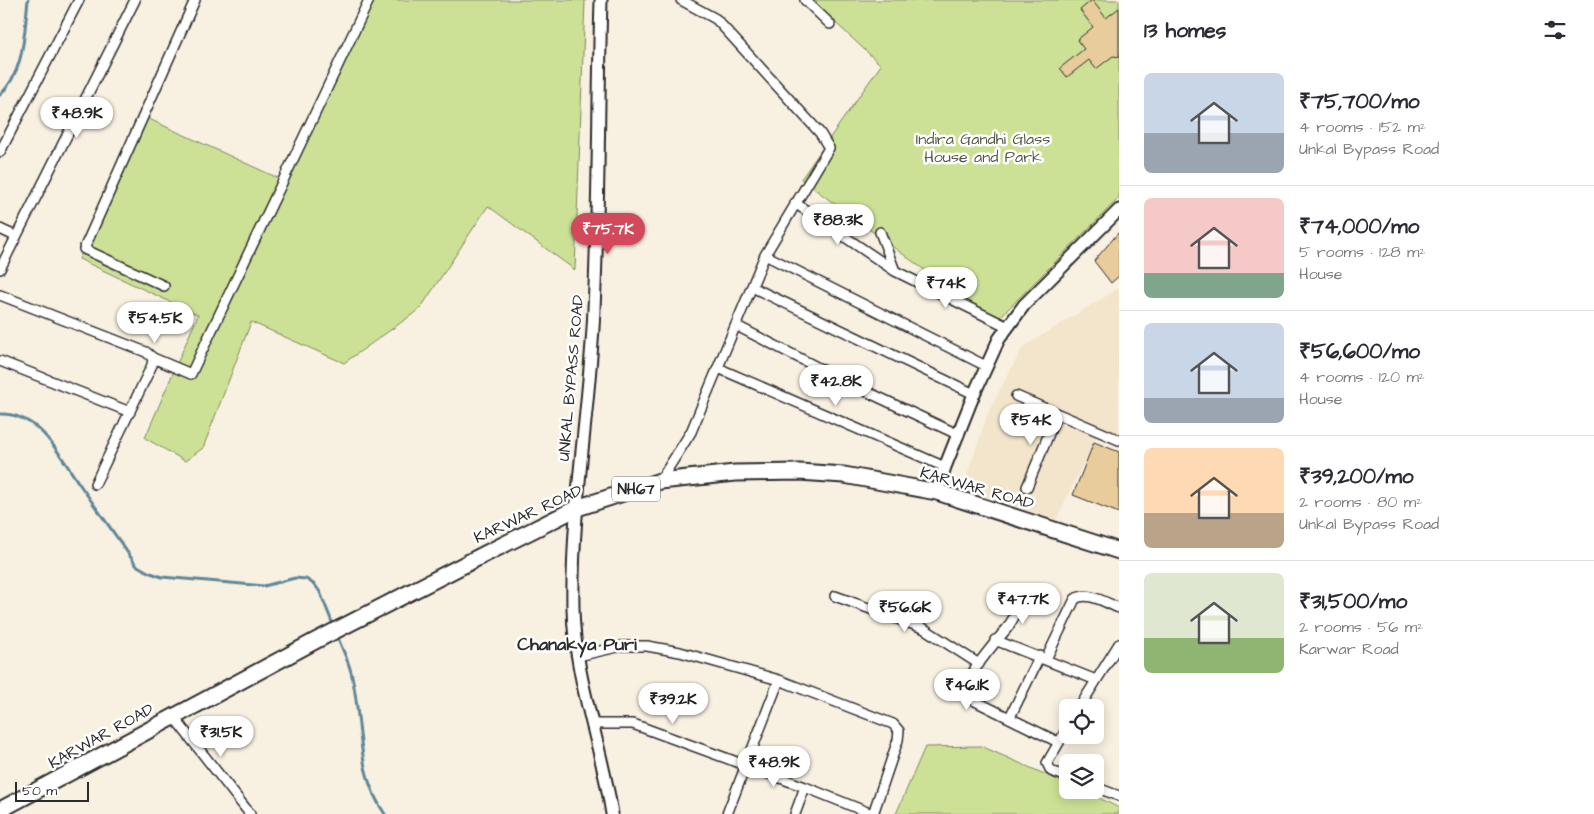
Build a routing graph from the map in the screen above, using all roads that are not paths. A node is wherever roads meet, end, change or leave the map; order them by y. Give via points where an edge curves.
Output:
1 (79, 0) edge
2 (135, 0) edge
3 (195, 0) edge
4 (369, 0) edge
5 (601, 0) edge
6 (681, 0) edge
7 (805, 0) edge
8 (830, 24) dead end
9 (0, 152) edge
10 (795, 203) junction
11 (1119, 210) edge
12 (0, 228) edge
13 (880, 232) dead end
14 (15, 236) junction
15 (765, 255) junction
16 (0, 270) edge
17 (895, 271) junction
18 (164, 286) dead end
19 (752, 287) junction
20 (0, 295) edge
21 (737, 326) junction
22 (1008, 327) junction
23 (153, 358) junction
24 (0, 361) edge
25 (986, 366) junction
26 (718, 368) junction
27 (974, 394) junction
28 (1016, 396) dead end
29 (130, 412) junction
30 (1057, 414) junction
31 (959, 435) junction
32 (1119, 440) edge
33 (944, 467) junction
34 (660, 481) junction
35 (95, 484) dead end
36 (1026, 487) dead end
37 (937, 492) junction
38 (577, 508) junction
39 (1119, 551) edge
40 (1028, 593) dead end
41 (834, 596) dead end
42 (1119, 608) edge
43 (995, 640) junction
44 (1119, 644) edge
45 (578, 656) junction
46 (1043, 657) junction
47 (979, 664) junction
48 (779, 680) junction
49 (1096, 680) junction
50 (1084, 699) edge
51 (174, 716) junction
52 (1010, 717) junction
53 (593, 724) junction
54 (1058, 742) joint
55 (747, 764) junction
56 (1059, 773) edge
57 (805, 787) junction
58 (1104, 790) edge
59 (1119, 796) edge
60 (0, 810) edge
61 (245, 813) edge
62 (612, 814) edge
63 (727, 814) edge
64 (795, 814) edge
65 (873, 814) edge

1 - 9 street
2 - 14 street
3 - 18 street via 84,249
4 - 23 street via 191,374
5 - 38 main road, UNKAL BYPASS ROAD via 594,309
6 - 10 street via 716,19 828,144 827,152
7 - 8 street
10 - 15 street
10 - 17 street
11 - 22 main road via 1024,304
12 - 14 street
13 - 17 street
14 - 16 street
15 - 19 street
15 - 25 street
17 - 22 street
19 - 21 street
19 - 27 street
20 - 23 street via 146,352
21 - 26 street
21 - 31 street
22 - 25 main road
23 - 29 street
24 - 29 street
25 - 27 main road
26 - 33 street
26 - 34 street via 691,432
27 - 31 main road
28 - 30 street
29 - 35 street
30 - 32 street
30 - 36 street
31 - 33 main road
33 - 37 main road
34 - 37 highway, KARWAR ROAD / NH67 via 799,472 844,475
34 - 38 highway, KARWAR ROAD / NH67
37 - 39 highway, KARWAR ROAD / NH67
38 - 45 main road, UNKAL BYPASS ROAD via 573,609
38 - 51 highway, KARWAR ROAD / NH67
40 - 43 street via 1007,628
41 - 47 street via 923,628
42 - 46 street via 1088,596 1075,599
43 - 46 street
43 - 47 street
44 - 49 street
45 - 48 street via 622,646 646,646 680,652
45 - 53 main road, UNKAL BYPASS ROAD
46 - 49 street
46 - 52 street
47 - 52 street via 964,696
48 - 55 street
48 - 65 street via 877,717 893,724 899,731
49 - 50 street
51 - 60 highway, KARWAR ROAD / NH67
51 - 61 street
52 - 54 street
53 - 55 street via 634,724
53 - 62 main road, UNKAL BYPASS ROAD via 607,777
54 - 56 street via 1047,763 1048,768
55 - 57 street
55 - 63 street
57 - 64 street
57 - 65 street
58 - 59 street

